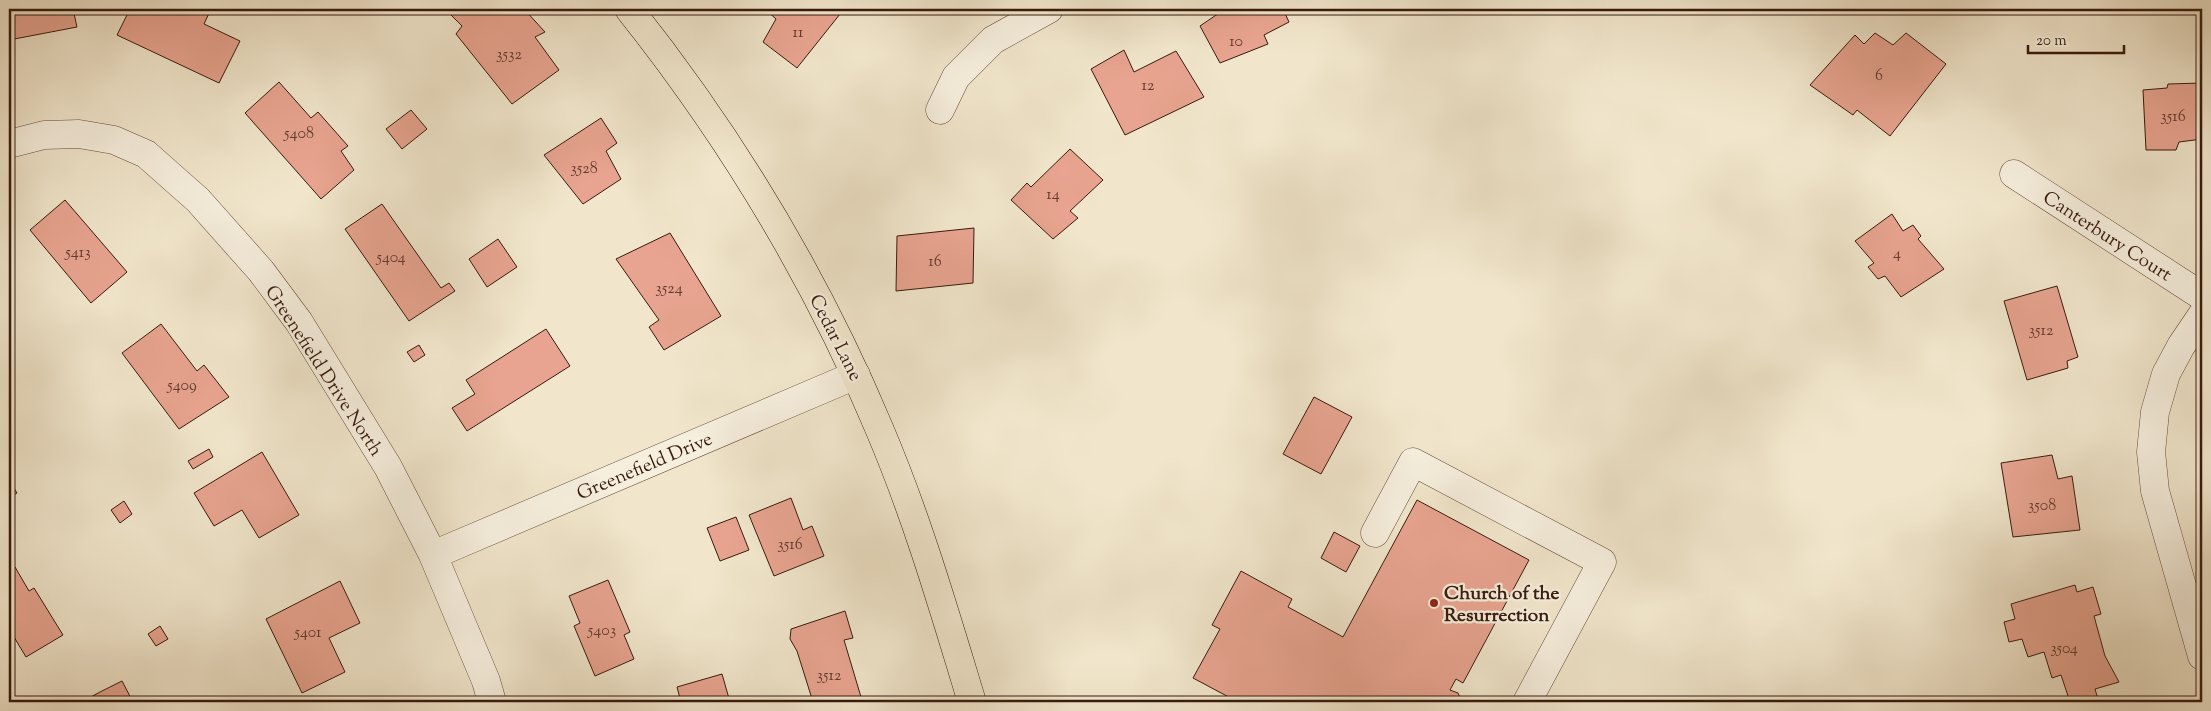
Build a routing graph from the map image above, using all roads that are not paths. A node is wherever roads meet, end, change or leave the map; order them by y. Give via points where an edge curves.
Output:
1 (628, 9) edge
2 (1049, 9) edge
3 (940, 110) dead end
4 (9, 144) edge
5 (2014, 174) dead end
6 (2202, 296) edge
7 (2202, 315) edge
8 (856, 375) junction
9 (1375, 532) dead end
10 (433, 555) junction
11 (2202, 656) edge
12 (492, 702) edge
13 (972, 702) edge
14 (1527, 702) edge

1 - 8 main road, Cedar Lane via 660,48 733,152 797,258
2 - 3 street via 993,40 956,77
4 - 10 street, Greenefield Drive North via 44,135 79,134 114,140 146,154 198,200 261,271 299,322 388,467
5 - 6 street, Canterbury Court
7 - 11 street via 2166,374 2155,412 2151,452 2154,491
8 - 10 street, Greenefield Drive
8 - 13 main road, Cedar Lane via 923,541
9 - 14 street via 1413,462 1602,562
10 - 12 street, Greenefield Drive North

